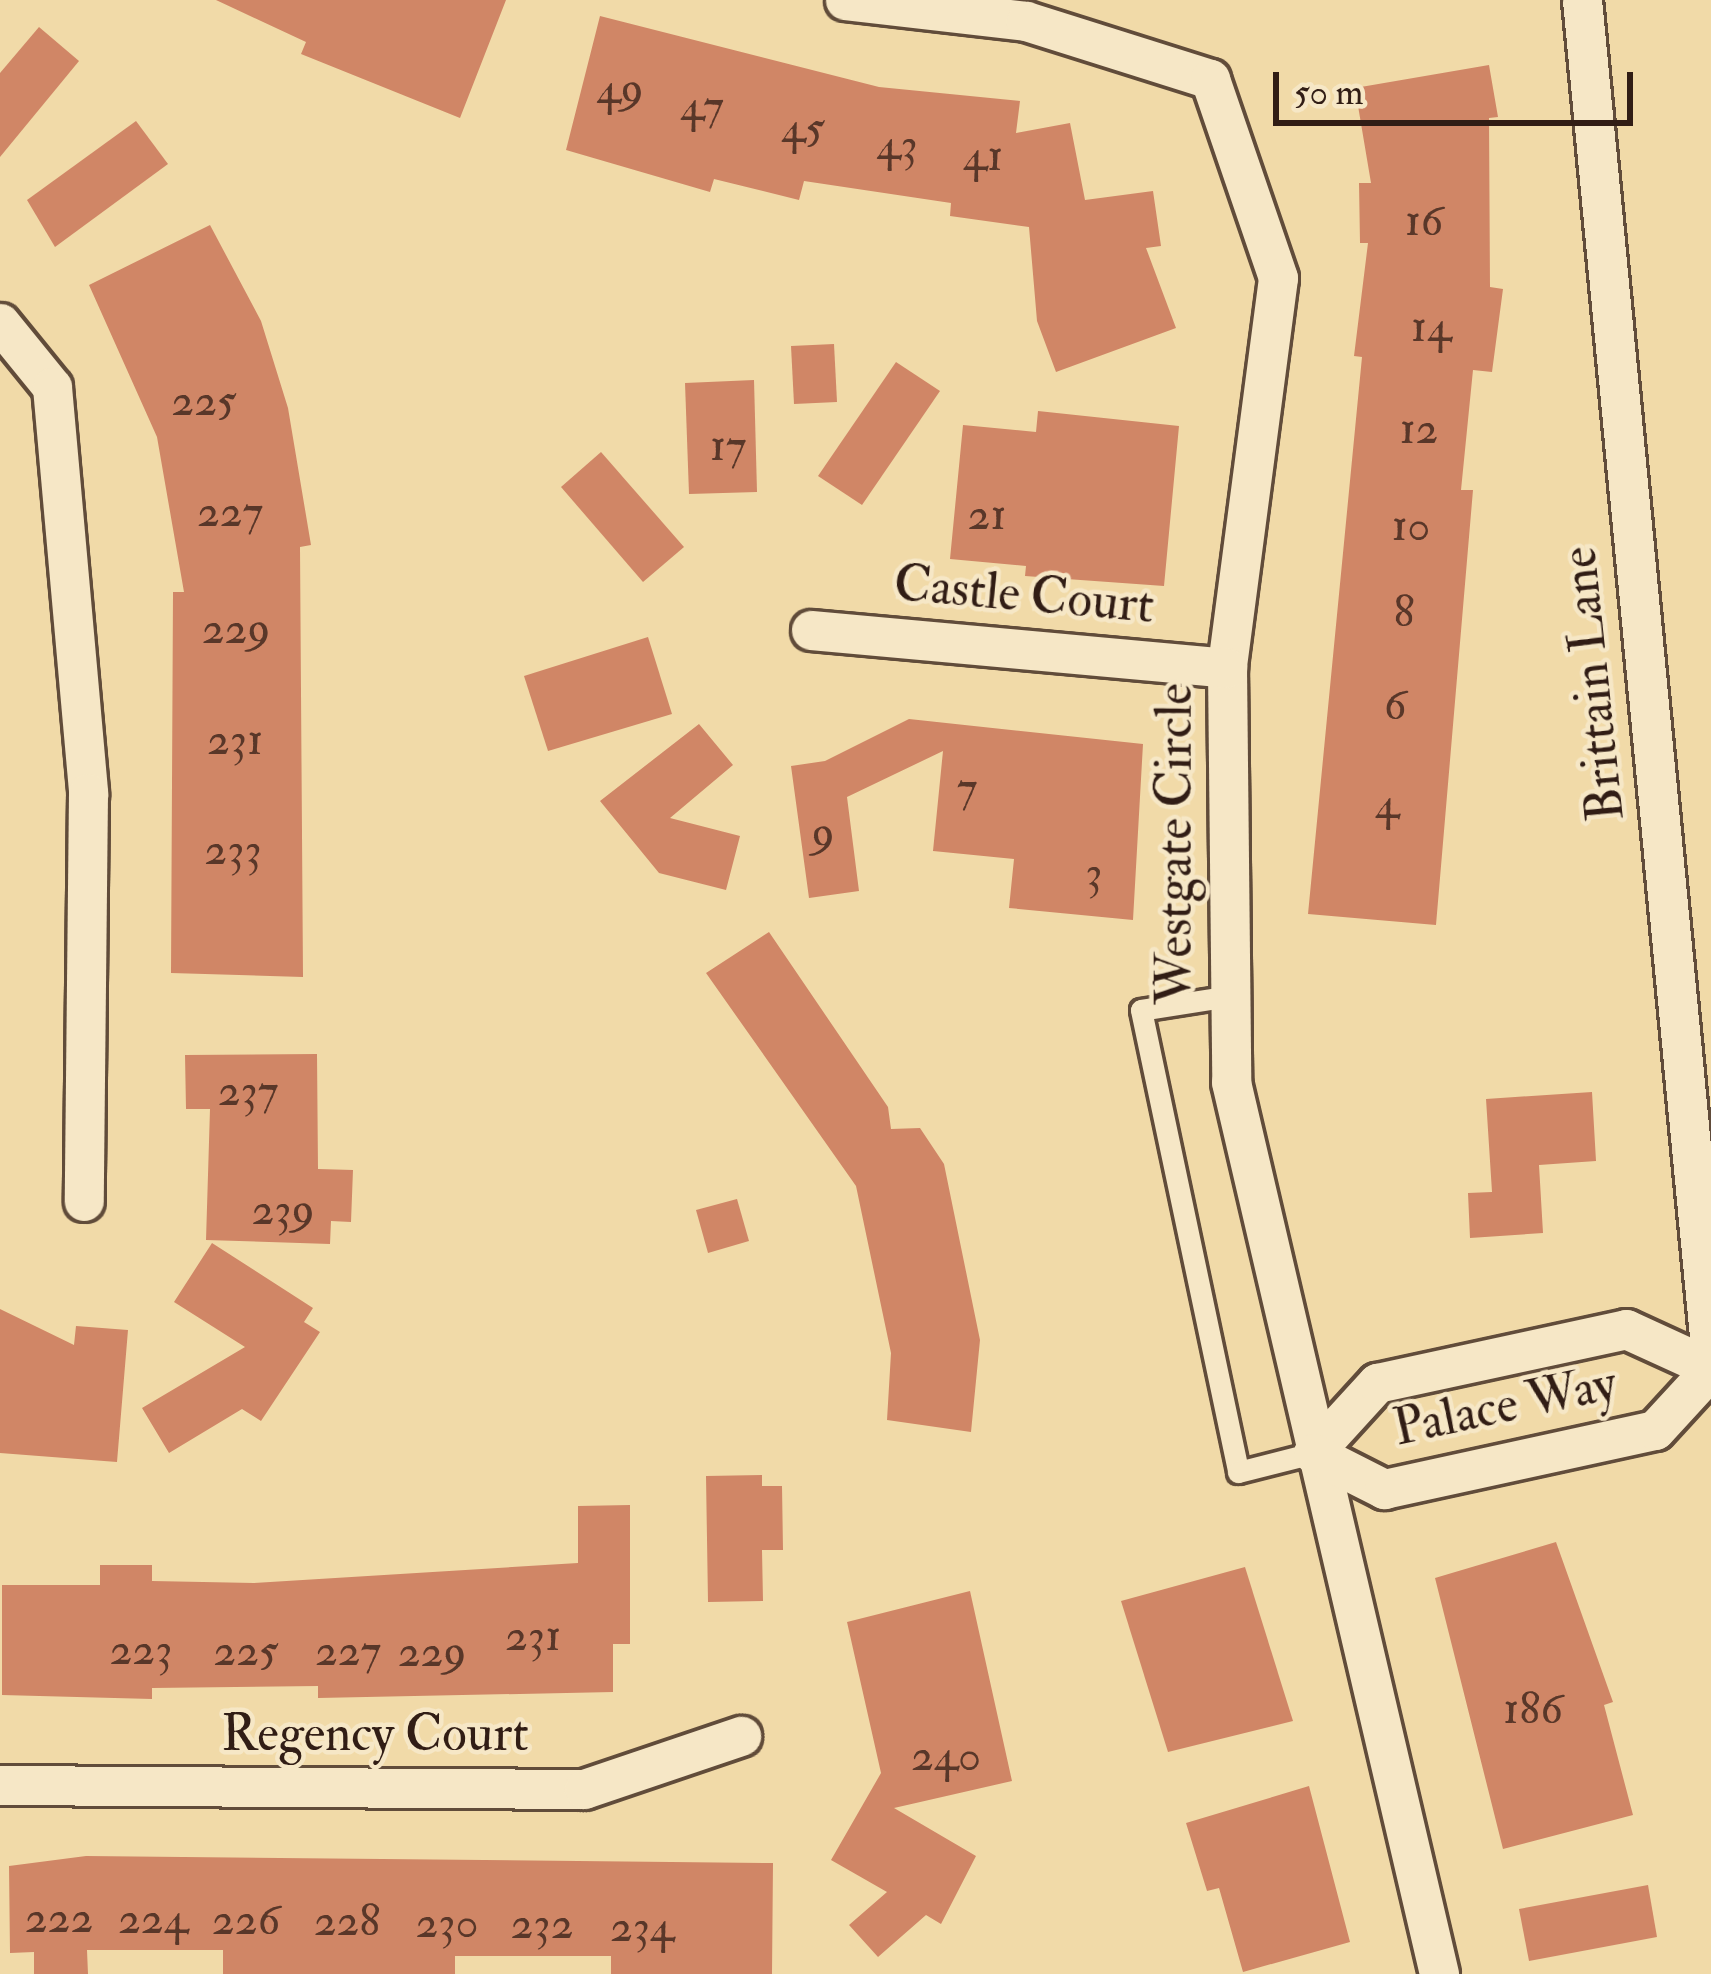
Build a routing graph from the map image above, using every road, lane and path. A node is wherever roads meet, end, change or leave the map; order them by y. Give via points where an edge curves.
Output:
1 (845, 0) edge
2 (1582, 0) edge
3 (0, 322) edge
4 (811, 630) dead end
5 (1227, 668) junction
6 (1230, 996) junction
7 (84, 1201) dead end
8 (1711, 1356) edge
9 (1711, 1368) edge
10 (1313, 1453) junction
11 (741, 1736) dead end
12 (0, 1785) edge
13 (1439, 1974) edge

1 - 5 street, Westgate Circle via 1026,21 1210,79 1278,278
2 - 8 street, Brittain Lane
3 - 7 street via 52,387 88,794
4 - 5 street, Castle Court
5 - 6 street, Westgate Circle
6 - 10 street, Westgate Circle via 1231,1082
6 - 10 lane via 1141,1010 1238,1472
9 - 10 street, Palace Way via 1655,1430 1384,1489
9 - 10 street, Palace Way via 1626,1329 1377,1383
10 - 13 street, Westgate Circle
11 - 12 street, Regency Court via 584,1789

